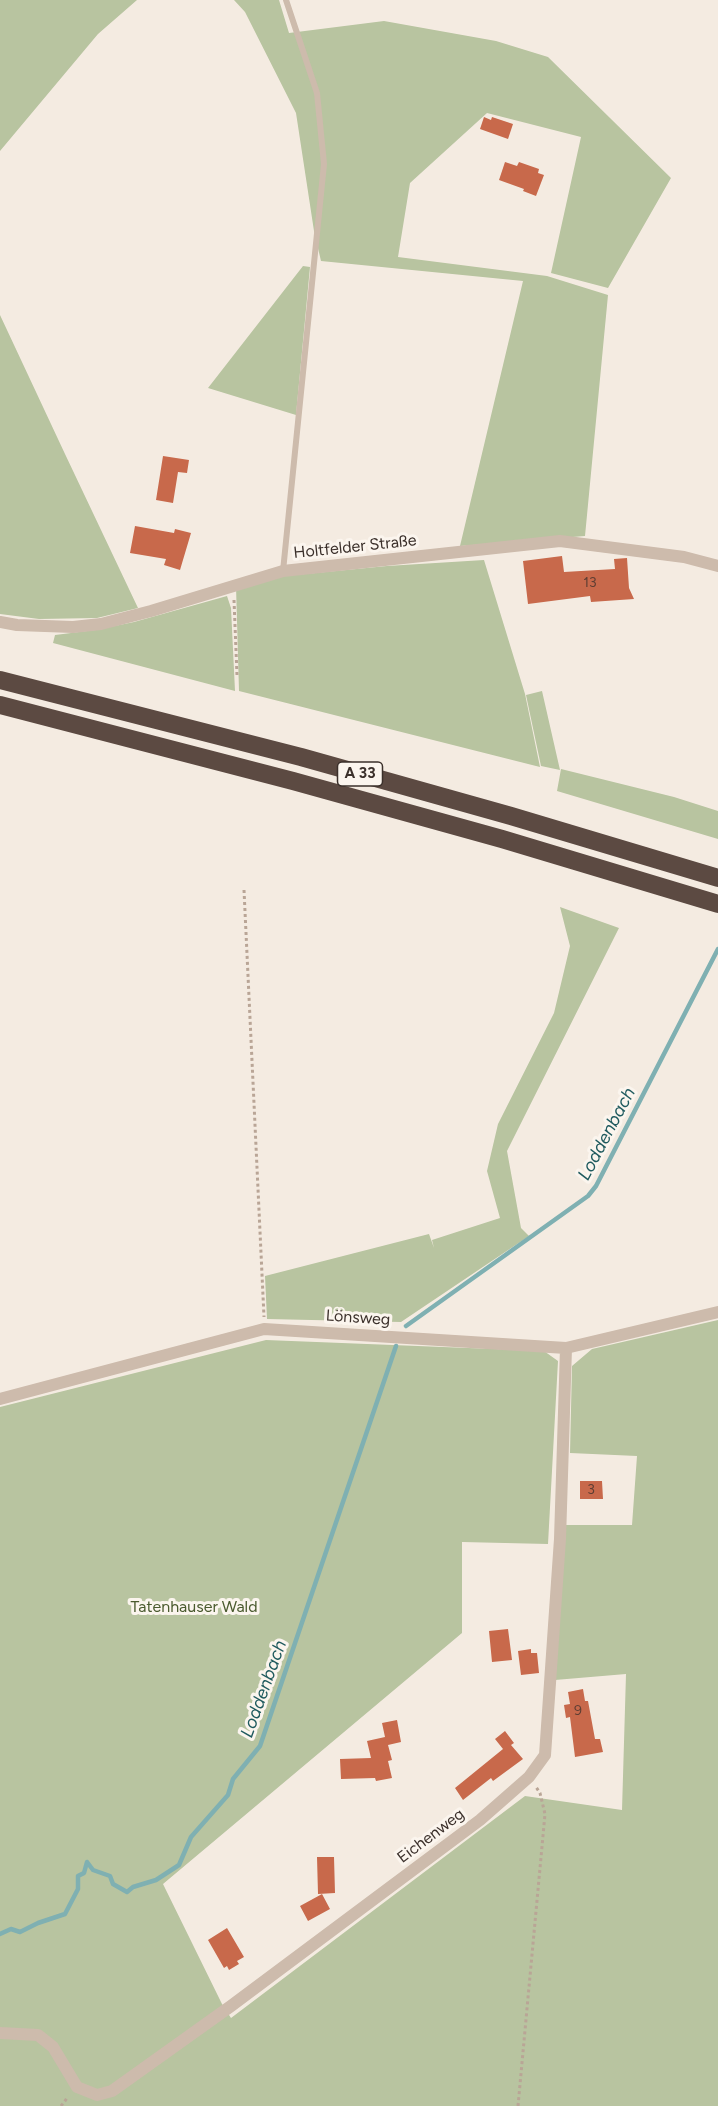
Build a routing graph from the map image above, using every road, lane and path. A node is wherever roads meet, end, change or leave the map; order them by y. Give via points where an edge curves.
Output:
1 (286, 0) edge
2 (718, 566) edge
3 (283, 571) junction
4 (234, 586) junction
5 (0, 622) edge
6 (237, 675) dead end
7 (0, 680) edge
8 (0, 705) edge
9 (718, 878) edge
10 (244, 890) dead end
11 (716, 903) edge
12 (718, 1312) edge
13 (264, 1329) junction
14 (566, 1348) junction
15 (0, 1399) edge
16 (529, 1778) junction
17 (0, 2033) edge
18 (518, 2106) edge

1 - 3 lane via 317,93 324,164
2 - 3 street, Holtfelder Straße via 684,557 560,542
3 - 4 street, Holtfelder Straße
4 - 5 street, Holtfelder Straße via 101,624 74,627
4 - 6 path
7 - 9 highway, A 33 via 312,760
8 - 11 highway, A 33 via 315,787
10 - 13 path
12 - 14 street, Lönsweg
13 - 14 street, Lönsweg
13 - 15 street, Lönsweg
14 - 16 street, Eichenweg via 560,1539 545,1755
16 - 17 street, Eichenweg via 480,1820 112,2091 97,2095 77,2087 54,2047 38,2035
16 - 18 path via 540,1793 544,1814

